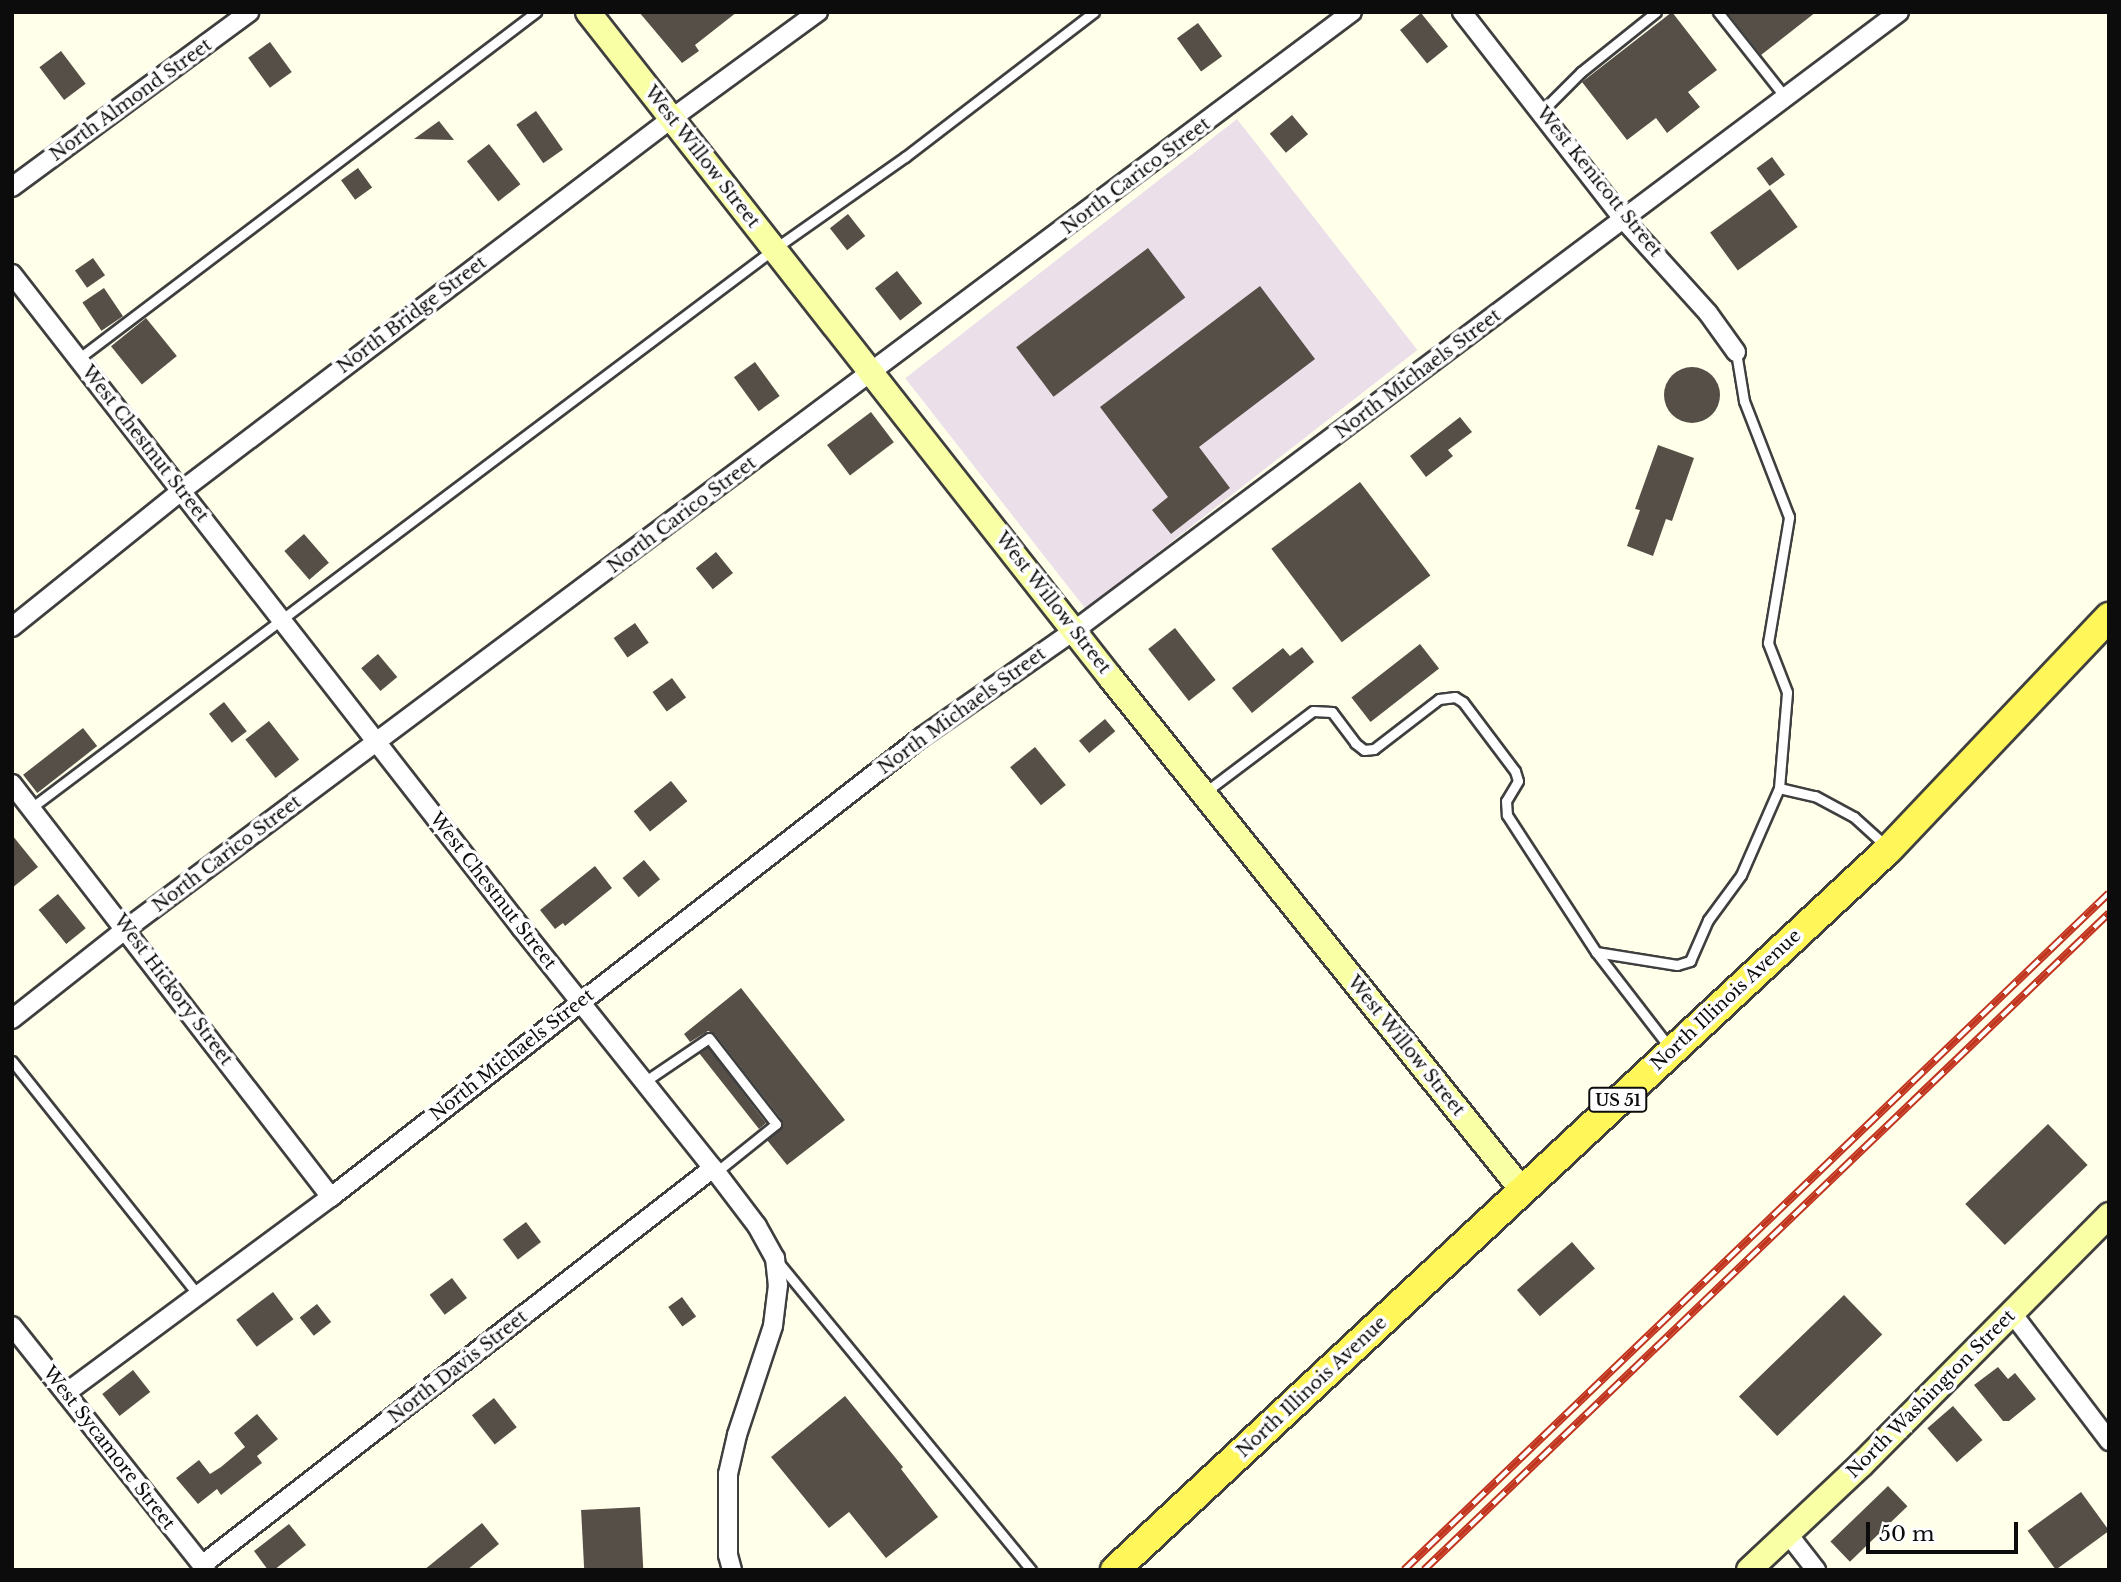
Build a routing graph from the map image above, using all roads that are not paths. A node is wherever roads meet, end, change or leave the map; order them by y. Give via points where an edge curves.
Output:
1 (249, 12) edge
2 (536, 12) edge
3 (587, 12) edge
4 (818, 12) edge
5 (1094, 12) edge
6 (1352, 12) edge
7 (1462, 12) edge
8 (1656, 12) edge
9 (1718, 12) edge
10 (1899, 12) edge
11 (1786, 98) junction
12 (1542, 111) junction
13 (671, 119) junction
14 (12, 187) edge
15 (1624, 220) junction
16 (774, 249) junction
17 (12, 274) edge
18 (1735, 352) joint
19 (78, 359) junction
20 (872, 373) junction
21 (181, 491) junction
22 (2109, 617) edge
23 (280, 619) junction
24 (12, 627) edge
25 (1075, 630) junction
26 (376, 743) junction
27 (12, 784) edge
28 (1779, 788) junction
29 (1203, 794) junction
30 (31, 808) junction
31 (1889, 849) junction
32 (126, 929) junction
33 (1596, 952) junction
34 (580, 1002) junction
35 (12, 1019) edge
36 (1673, 1051) junction
37 (12, 1061) edge
38 (644, 1083) junction
39 (714, 1170) junction
40 (1522, 1190) junction
41 (331, 1197) junction
42 (2109, 1214) edge
43 (775, 1258) junction
44 (198, 1296) junction
45 (2012, 1313) junction
46 (12, 1326) edge
47 (66, 1394) junction
48 (2109, 1441) edge
49 (1788, 1534) junction
50 (204, 1567) edge
51 (732, 1570) edge
52 (1031, 1570) edge
53 (1115, 1570) edge
54 (1749, 1570) edge
55 (1816, 1570) edge

1 - 14 street, North Almond Street
2 - 19 lane
3 - 13 street, West Willow Street
4 - 13 street, North Bridge Street
5 - 16 lane via 905,158
6 - 20 street, North Carico Street
7 - 12 street, West Kenicott Street
8 - 12 lane via 1581,72
9 - 11 lane
10 - 11 street, North Michaels Street
11 - 15 street, North Michaels Street
12 - 15 street, West Kenicott Street
13 - 16 street, West Willow Street
13 - 21 street, North Bridge Street
15 - 18 street, West Kenicott Street via 1708,313
15 - 25 street, North Michaels Street
16 - 20 street, West Willow Street
16 - 23 lane
17 - 19 street, West Chestnut Street
18 - 28 lane via 1744,401 1789,517 1768,643 1787,692
19 - 21 street, West Chestnut Street
20 - 25 street, West Willow Street
20 - 26 street, North Carico Street
21 - 23 street, West Chestnut Street
21 - 24 street, North Bridge Street
22 - 31 main road, North Illinois Avenue / US 51
23 - 26 street, West Chestnut Street
23 - 30 lane
25 - 29 street, West Willow Street
25 - 34 street, North Michaels Street via 922,737
26 - 32 street, North Carico Street
26 - 34 street, West Chestnut Street
27 - 30 street, West Hickory Street
28 - 31 lane via 1815,796 1854,817
28 - 33 lane via 1741,874 1708,920 1690,961 1678,965
29 - 33 lane via 1313,711 1332,712 1364,750 1374,749 1439,699 1455,697 1515,771 1518,781 1506,801 1507,815
29 - 40 street, West Willow Street
30 - 32 street, West Hickory Street
31 - 36 main road, North Illinois Avenue / US 51
32 - 35 street, North Carico Street
32 - 41 street, West Hickory Street
33 - 36 lane
34 - 38 street, West Chestnut Street
34 - 41 street, North Michaels Street
36 - 40 main road, North Illinois Avenue / US 51
37 - 44 lane
38 - 39 street, West Chestnut Street
38 - 39 lane via 709,1038 776,1124
39 - 43 street, West Chestnut Street
39 - 50 street, North Davis Street
40 - 53 main road, North Illinois Avenue / US 51
41 - 44 street, North Michaels Street
42 - 45 street, North Washington Street
43 - 51 street, West Chestnut Street via 778,1285 773,1326 728,1474
43 - 52 lane
44 - 47 street, North Michaels Street
45 - 48 street
45 - 49 street, North Washington Street
46 - 47 street, West Sycamore Street
47 - 50 street, West Sycamore Street
49 - 54 street, North Washington Street
49 - 55 street

